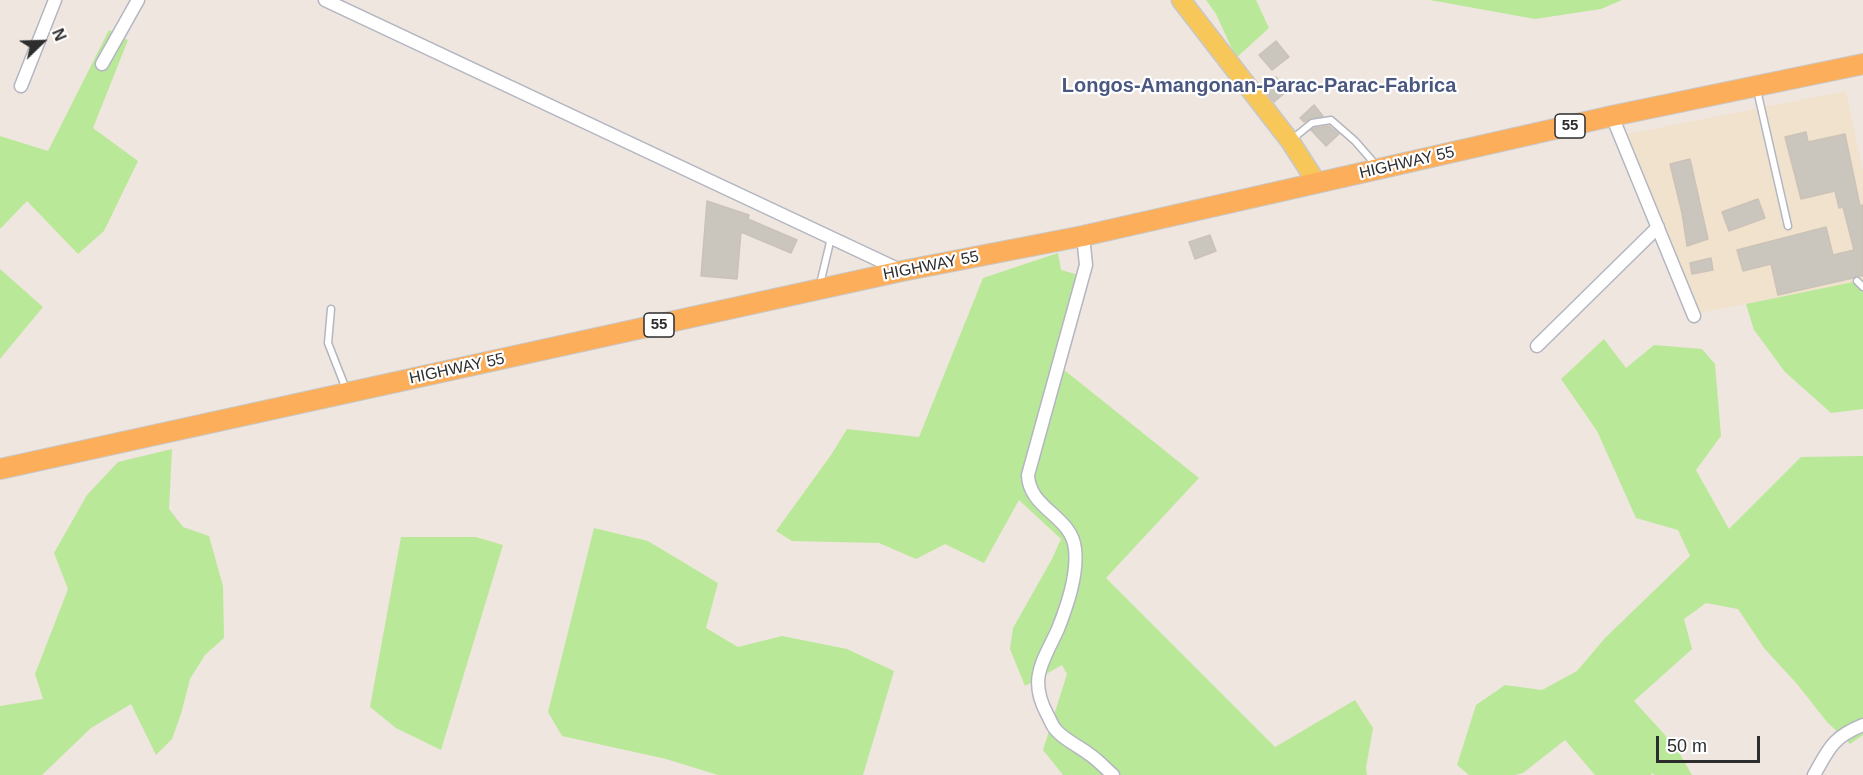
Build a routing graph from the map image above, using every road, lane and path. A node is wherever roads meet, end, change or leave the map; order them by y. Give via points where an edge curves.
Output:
1 (55, 0) edge
2 (138, 0) edge
3 (325, 0) edge
4 (1181, 0) edge
5 (102, 64) dead end
6 (1863, 64) edge
7 (21, 86) dead end
8 (1757, 87) junction
9 (1612, 116) junction
10 (1290, 141) junction
11 (1380, 170) junction
12 (1317, 183) junction
13 (1788, 226) dead end
14 (1658, 227) junction
15 (831, 238) junction
16 (1084, 243) junction
17 (902, 271) junction
18 (1857, 282) dead end
19 (1863, 287) edge
20 (818, 290) junction
21 (331, 309) dead end
22 (1694, 316) dead end
23 (1537, 346) dead end
24 (348, 393) junction
25 (0, 469) edge
26 (1863, 725) edge
27 (1113, 775) edge
28 (1814, 775) edge

1 - 7 street
2 - 5 street
3 - 15 street
4 - 10 main road
6 - 8 highway, HIGHWAY 55 / 55
8 - 9 highway, HIGHWAY 55 / 55
8 - 13 lane
9 - 11 highway, HIGHWAY 55 / 55
9 - 14 street
10 - 11 lane via 1312,123 1331,120
10 - 12 main road
11 - 12 highway, HIGHWAY 55 / 55
12 - 16 highway, HIGHWAY 55 / 55
14 - 22 street
14 - 23 street
15 - 17 street
15 - 20 lane
16 - 17 highway, HIGHWAY 55 / 55
16 - 27 street via 1086,265 1028,475 1032,494 1067,527 1075,549 1072,586 1038,677 1038,692 1056,730
17 - 20 highway, HIGHWAY 55 / 55
18 - 19 lane
20 - 24 highway, HIGHWAY 55 / 55
21 - 24 lane via 328,344
24 - 25 highway, HIGHWAY 55 / 55
26 - 28 street via 1838,737

